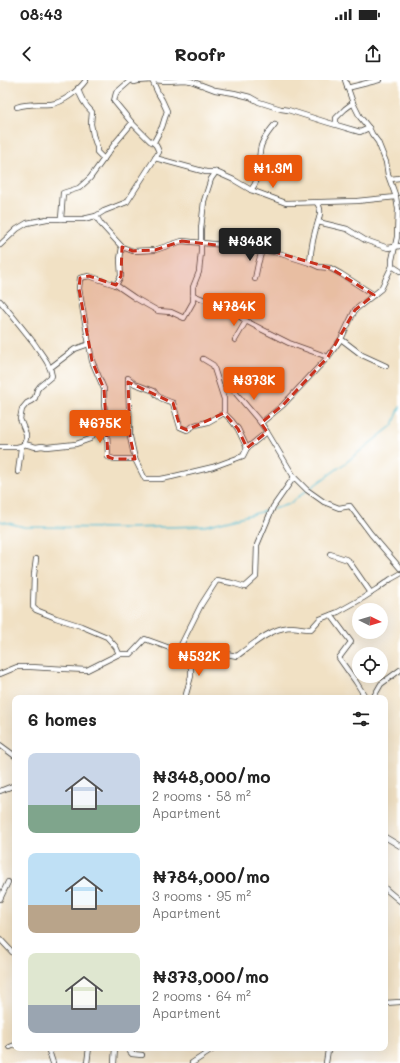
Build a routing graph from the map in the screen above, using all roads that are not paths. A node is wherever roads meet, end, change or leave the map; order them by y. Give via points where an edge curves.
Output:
1 (86, 80) edge
2 (132, 80) edge
3 (152, 80) edge
4 (345, 80) edge
5 (379, 80) edge
6 (191, 81) edge
7 (78, 88) junction
8 (347, 88) junction
9 (353, 103) junction
10 (17, 107) dead end
11 (132, 123) junction
12 (275, 124) dead end
13 (336, 124) junction
14 (369, 128) junction
15 (154, 142) junction
16 (155, 158) junction
17 (104, 160) junction
18 (216, 172) junction
19 (400, 178) edge
20 (390, 179) junction
21 (251, 190) junction
22 (396, 197) junction
23 (317, 203) junction
24 (96, 216) junction
25 (61, 218) junction
26 (318, 222) junction
27 (201, 243) junction
28 (0, 245) edge
29 (397, 246) edge
30 (122, 247) junction
31 (262, 250) junction
32 (310, 263) junction
33 (392, 266) junction
34 (400, 270) edge
35 (255, 278) dead end
36 (116, 285) junction
37 (193, 295) junction
38 (374, 295) junction
39 (0, 301) edge
40 (246, 321) junction
41 (341, 339) junction
42 (235, 340) dead end
43 (89, 344) junction
44 (328, 357) junction
45 (203, 359) dead end
46 (386, 366) dead end
47 (50, 368) junction
48 (234, 391) dead end
49 (224, 413) junction
50 (261, 423) junction
51 (107, 427) junction
52 (267, 432) junction
53 (24, 444) junction
54 (0, 447) edge
55 (248, 448) junction
56 (135, 459) junction
57 (18, 472) dead end
58 (294, 477) junction
59 (330, 554) dead end
60 (36, 559) dead end
61 (400, 568) edge
62 (400, 574) edge
63 (371, 592) junction
64 (331, 615) junction
65 (178, 651) junction
66 (196, 651) junction
67 (120, 654) junction
68 (400, 670) edge
69 (0, 675) edge
70 (186, 695) edge
71 (364, 695) edge
72 (375, 695) edge
73 (0, 745) edge
74 (12, 754) edge
75 (12, 786) edge
76 (0, 791) edge
77 (388, 839) edge
78 (400, 846) edge
79 (8, 882) dead end
80 (388, 891) edge
81 (0, 899) edge
82 (400, 900) edge
83 (0, 939) edge
84 (12, 952) edge
85 (400, 1002) edge
86 (388, 1003) edge
87 (49, 1051) edge
88 (89, 1051) edge
89 (115, 1051) edge
90 (130, 1051) edge
91 (210, 1051) edge
92 (329, 1051) edge
93 (142, 1055) dead end
94 (196, 1062) edge
95 (53, 1063) edge
96 (87, 1063) edge
97 (114, 1063) edge
98 (326, 1063) edge

1 - 7 street
2 - 3 street
2 - 11 street via 116,93 114,101
3 - 6 street
3 - 15 street via 167,111
4 - 8 street
5 - 8 street
6 - 13 street
7 - 10 street via 62,101
7 - 17 street via 79,96 92,112 93,136 97,152
8 - 9 street
9 - 13 street via 336,118
9 - 14 street
11 - 15 street
11 - 17 street
12 - 21 street via 268,132 261,148 259,171
13 - 14 street via 360,132
14 - 20 street via 378,142
15 - 16 street via 159,152
16 - 18 street via 206,172
16 - 24 street via 127,202
17 - 25 street via 79,188 63,193
18 - 21 street
18 - 27 street via 204,201
19 - 20 street
20 - 22 street
21 - 23 street via 286,203
22 - 23 street
22 - 29 street
23 - 26 street via 321,211
24 - 25 street via 83,219
24 - 30 street
25 - 28 street via 27,223
26 - 29 street via 347,229 365,240 388,248
26 - 32 street via 310,249
27 - 30 street via 182,241 155,250 133,251
27 - 31 street
27 - 37 street via 199,272 193,287
29 - 33 street
30 - 36 street via 121,276
31 - 32 street
31 - 35 street
32 - 38 street via 330,268
33 - 34 street
33 - 38 street via 381,290
36 - 37 street via 158,311 171,312 184,318 193,302
36 - 43 street via 89,276 80,278 79,289
37 - 40 street via 232,311
38 - 41 street via 355,310
39 - 47 street
40 - 42 street
40 - 44 street via 290,343
41 - 44 street
41 - 46 street via 362,354
43 - 47 street via 75,349
43 - 51 street via 92,361 104,390
44 - 50 street via 283,405
45 - 49 street via 213,365 224,399
47 - 53 street via 52,376 40,386 35,398 22,409 20,422 26,434
48 - 50 street
49 - 55 street via 238,429
49 - 56 street via 187,430 180,427 173,403 128,378 130,437
50 - 52 street
51 - 53 street via 76,444 47,447
51 - 56 street via 108,457
52 - 55 street
52 - 58 street
53 - 54 street via 17,447
53 - 57 street via 21,448
55 - 56 street via 243,456 213,467 161,479 145,479
58 - 61 street via 324,502 339,508 350,506
58 - 65 street via 272,510 256,545 256,577 245,587 217,580
59 - 63 street via 348,560
60 - 67 street via 33,607 107,636
62 - 63 street
63 - 64 street
64 - 66 street via 320,619 312,629 290,627 276,630 237,656
64 - 71 street via 351,642 339,658
65 - 66 street
65 - 67 street via 145,639 131,654
66 - 70 street via 191,662 191,676
67 - 69 street via 87,670 30,667 17,668
68 - 72 street via 381,684
73 - 74 street
75 - 76 street
77 - 78 street
79 - 81 street
80 - 82 street
83 - 84 street
85 - 86 street
87 - 95 street
88 - 96 street
89 - 97 street
90 - 93 street via 132,1054
91 - 94 street
92 - 98 street

